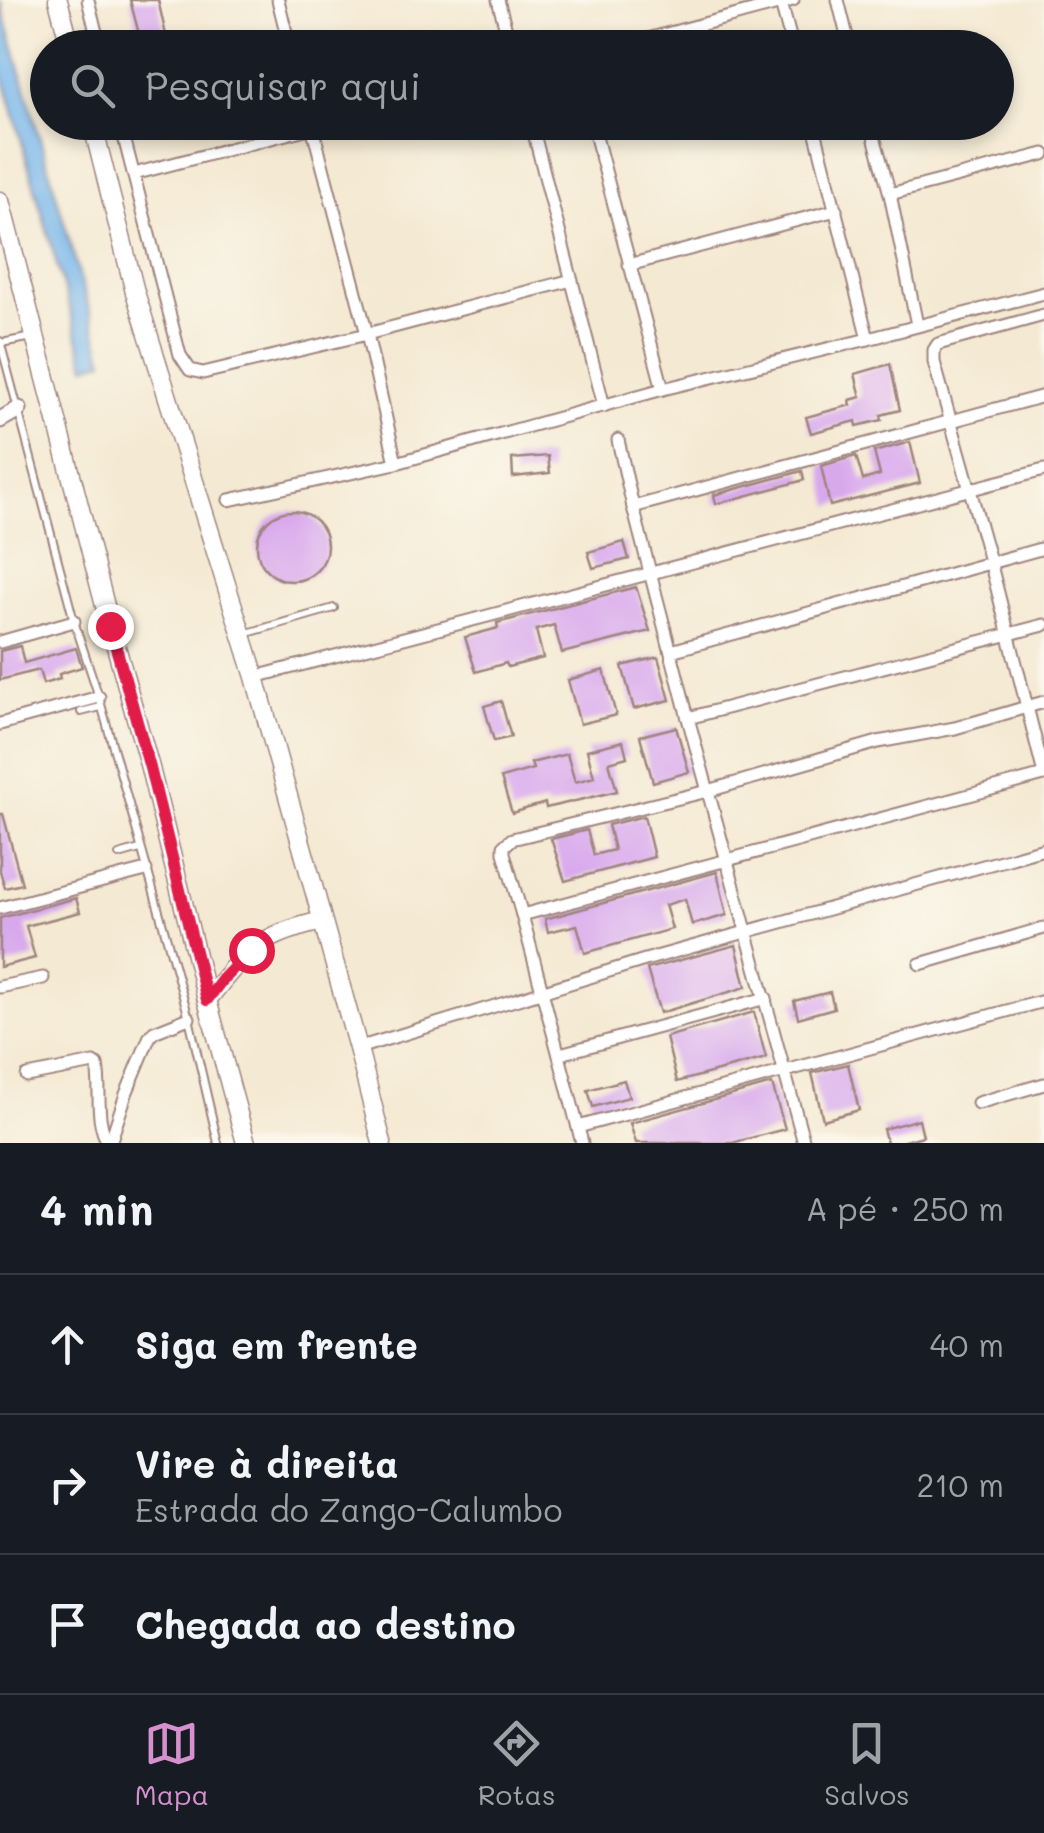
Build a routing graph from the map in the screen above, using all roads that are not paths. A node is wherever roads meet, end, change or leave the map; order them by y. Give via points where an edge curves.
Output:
1 (58, 0) edge
2 (88, 0) edge
3 (278, 0) edge
4 (498, 0) edge
5 (838, 0) edge
6 (787, 2) edge
7 (67, 30) edge
8 (96, 30) edge
9 (286, 30) edge
10 (506, 30) edge
11 (682, 30) edge
12 (791, 30) edge
13 (846, 30) edge
14 (97, 140) edge
15 (125, 140) edge
16 (257, 140) edge
17 (315, 140) edge
18 (535, 140) edge
19 (597, 140) edge
20 (818, 140) edge
21 (875, 140) edge
22 (1044, 154) edge
23 (134, 174) junction
24 (890, 194) junction
25 (0, 201) edge
26 (836, 210) junction
27 (0, 240) edge
28 (15, 260) junction
29 (629, 265) junction
30 (572, 280) junction
31 (1044, 293) edge
32 (1044, 314) edge
33 (918, 325) junction
34 (368, 334) junction
35 (35, 337) junction
36 (868, 339) junction
37 (0, 343) edge
38 (663, 390) junction
39 (1044, 396) edge
40 (604, 406) junction
41 (18, 408) junction
42 (0, 420) edge
43 (950, 420) junction
44 (618, 440) dead end
45 (396, 463) junction
46 (1044, 470) edge
47 (971, 489) junction
48 (230, 500) dead end
49 (632, 507) junction
50 (1044, 548) edge
51 (990, 562) junction
52 (650, 574) junction
53 (334, 608) dead end
54 (74, 620) junction
55 (1044, 625) edge
56 (1008, 634) junction
57 (242, 635) junction
58 (0, 642) edge
59 (671, 651) junction
60 (255, 677) junction
61 (100, 702) junction
62 (1044, 702) edge
63 (1026, 708) junction
64 (81, 712) dead end
65 (688, 718) junction
66 (0, 724) edge
67 (1044, 775) edge
68 (708, 791) junction
69 (140, 849) junction
70 (1044, 849) edge
71 (119, 854) dead end
72 (728, 861) junction
73 (146, 870) junction
74 (0, 908) edge
75 (522, 916) junction
76 (322, 922) junction
77 (1044, 928) edge
78 (748, 932) junction
79 (920, 964) dead end
80 (43, 978) dead end
81 (0, 987) edge
82 (544, 991) junction
83 (766, 998) junction
84 (207, 1000) junction
85 (1044, 1000) edge
86 (189, 1018) junction
87 (358, 1048) junction
88 (560, 1054) junction
89 (785, 1071) junction
90 (27, 1076) dead end
91 (1044, 1084) edge
92 (978, 1103) dead end
93 (578, 1126) junction
94 (799, 1142) edge
95 (109, 1143) edge
96 (218, 1143) edge
97 (246, 1143) edge
98 (382, 1143) edge
99 (582, 1143) edge

1 - 7 main road
2 - 8 street
3 - 9 street
4 - 10 street
5 - 13 street
6 - 11 street
6 - 12 street
14 - 57 main road via 135,292
15 - 23 street
16 - 23 street
17 - 34 street
18 - 30 street
19 - 29 street
20 - 26 street
21 - 24 street
22 - 24 street
23 - 34 street via 180,355 190,370
24 - 33 street
25 - 28 main road
26 - 29 street
26 - 36 street
27 - 28 lane
28 - 35 main road
29 - 38 street
30 - 34 street
30 - 40 street
31 - 33 street
32 - 43 street via 938,344 934,362
33 - 36 street
34 - 45 street
35 - 37 lane
35 - 84 main road
36 - 38 street
37 - 41 lane
38 - 40 street
39 - 43 street
40 - 45 street
41 - 42 street
41 - 54 lane
43 - 47 street
43 - 49 street
44 - 49 street
45 - 48 street
46 - 47 street
47 - 51 street
47 - 52 street
49 - 52 street
50 - 51 street
51 - 56 street
51 - 59 street
52 - 59 street
52 - 60 street
53 - 57 lane
54 - 58 street
54 - 61 lane
55 - 56 street
56 - 63 street
56 - 65 street
57 - 60 main road
59 - 65 street
60 - 76 main road
61 - 64 lane
61 - 66 street
61 - 69 lane
62 - 63 street
63 - 67 street
63 - 68 street
65 - 68 street
67 - 72 street
68 - 72 street
68 - 75 street via 512,839 504,853
69 - 71 lane
69 - 73 lane
70 - 78 street
72 - 75 street
72 - 78 street
73 - 74 street
73 - 86 lane
75 - 82 street
76 - 84 main road via 263,940
76 - 87 main road
77 - 79 street
78 - 82 street
78 - 83 street
80 - 81 street
82 - 87 street
82 - 88 street
83 - 88 street
83 - 89 street
84 - 97 main road
85 - 89 street
86 - 95 street via 150,1036
86 - 96 lane
87 - 98 main road
88 - 93 street
89 - 93 street
89 - 94 street
90 - 95 street via 97,1065 99,1120
91 - 92 street
93 - 99 street

